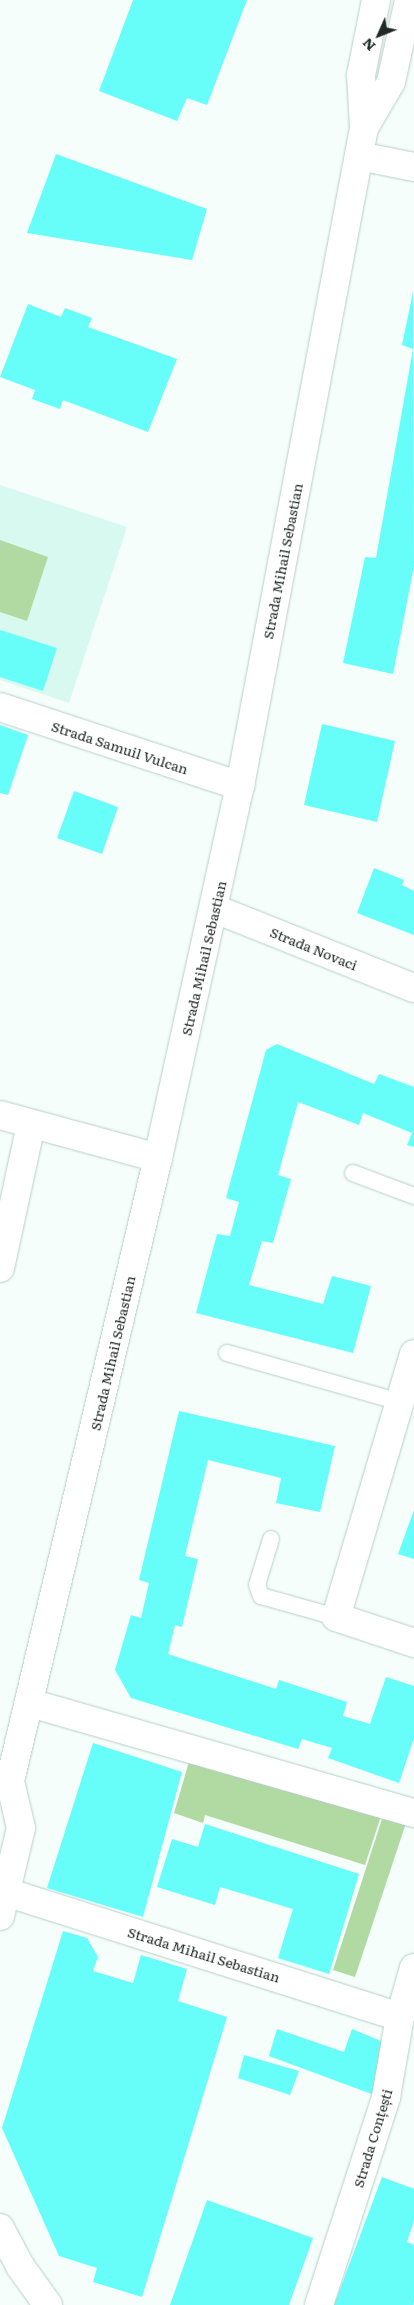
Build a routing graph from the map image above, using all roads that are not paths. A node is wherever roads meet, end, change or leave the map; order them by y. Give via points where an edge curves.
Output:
1 (376, 0) edge
2 (409, 0) edge
3 (364, 128) junction
4 (359, 156) junction
5 (414, 167) edge
6 (0, 707) edge
7 (240, 786) junction
8 (215, 909) junction
9 (414, 988) edge
10 (0, 1115) edge
11 (31, 1125) junction
12 (158, 1158) junction
13 (353, 1173) dead end
14 (414, 1196) edge
15 (0, 1268) edge
16 (227, 1353) dead end
17 (414, 1354) edge
18 (400, 1402) junction
19 (271, 1539) dead end
20 (336, 1617) junction
21 (414, 1643) edge
22 (30, 1703) junction
23 (6, 1772) edge
24 (414, 1813) edge
25 (3, 1904) edge
26 (414, 1968) edge
27 (400, 2017) junction
28 (0, 2228) edge
29 (48, 2305) edge
30 (319, 2305) edge

1 - 3 street, Strada Mihail Sebastian via 361,75
2 - 3 street, Strada Mihail Sebastian via 391,82
3 - 4 street, Strada Mihail Sebastian
4 - 5 street
4 - 7 street, Strada Mihail Sebastian
6 - 7 street, Strada Samuil Vulcan
7 - 8 street, Strada Mihail Sebastian
8 - 9 street, Strada Novaci
8 - 12 street, Strada Mihail Sebastian
10 - 11 street
11 - 12 street
11 - 15 street
12 - 22 street, Strada Mihail Sebastian
13 - 14 lane
16 - 18 lane
17 - 18 street
18 - 20 street
19 - 20 lane via 257,1585 261,1596
20 - 21 street
22 - 23 street, Strada Mihail Sebastian
22 - 24 street
23 - 25 street, Strada Mihail Sebastian via 21,1828
25 - 27 street, Strada Mihail Sebastian
26 - 27 street, Strada Conțești
27 - 30 street, Strada Conțești via 386,2097
28 - 29 street via 20,2266

